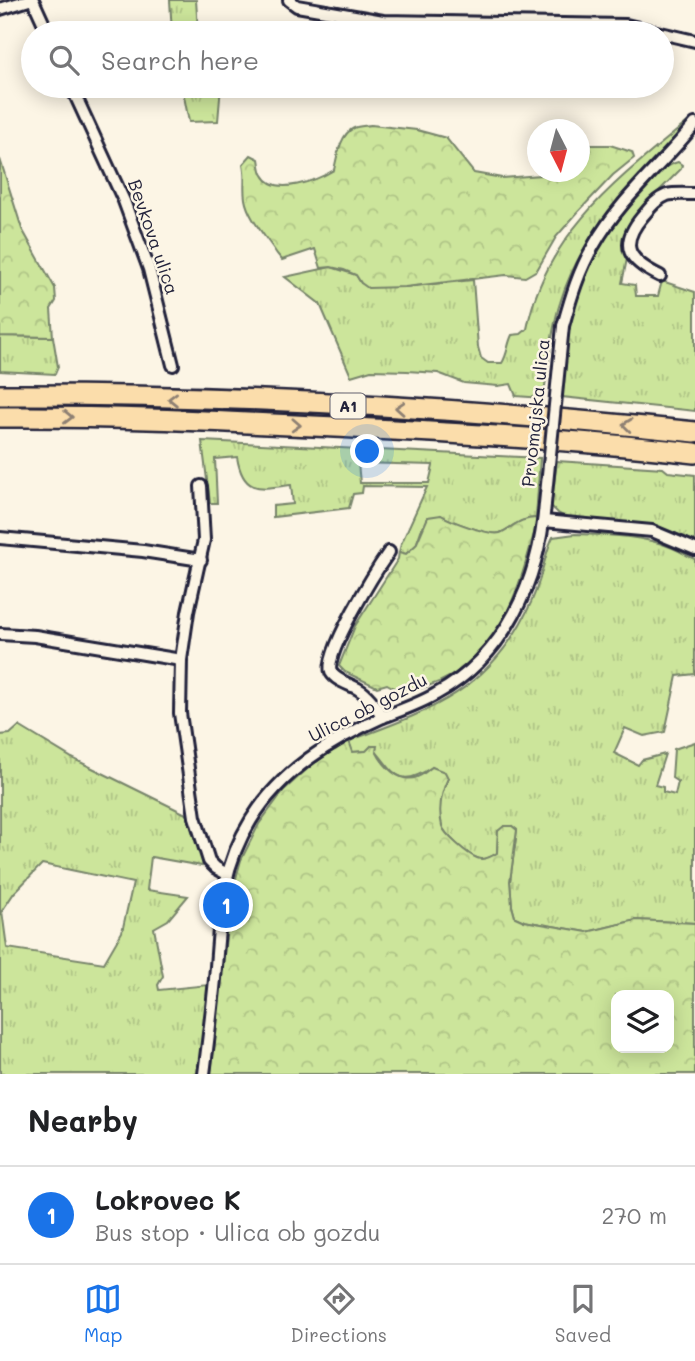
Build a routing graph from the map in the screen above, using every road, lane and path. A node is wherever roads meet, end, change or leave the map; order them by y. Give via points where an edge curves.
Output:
1 (31, 0) edge
2 (289, 0) edge
3 (0, 9) edge
4 (42, 21) edge
5 (383, 21) edge
6 (674, 36) edge
7 (695, 41) edge
8 (77, 98) edge
9 (695, 124) edge
10 (695, 194) edge
11 (660, 276) dead end
12 (173, 365) dead end
13 (0, 395) edge
14 (0, 417) edge
15 (695, 432) edge
16 (695, 453) edge
17 (201, 486) dead end
18 (545, 504) joint
19 (544, 521) junction
20 (0, 538) edge
21 (695, 549) edge
22 (388, 552) dead end
23 (201, 559) junction
24 (0, 634) edge
25 (181, 660) junction
26 (383, 717) junction
27 (228, 874) junction
28 (204, 1074) edge

1 - 3 street
1 - 4 street
2 - 5 street via 297,6
6 - 7 street
8 - 12 street, Bevkova ulica via 129,212
9 - 18 street, Prvomajska ulica, bridge via 639,185 594,244 574,285 563,326
10 - 11 street via 666,195 653,203 628,238 640,267
15 -> 13 highway, A1 via 377,407
14 -> 16 highway, A1 via 389,429
17 - 23 street
18 - 19 street, Ulica ob gozdu
19 - 21 street via 652,531
19 - 26 street, Ulica ob gozdu via 528,584 496,643 459,681
20 - 23 street
22 - 26 street via 330,663 335,678 366,694
23 - 25 street
24 - 25 street
25 - 27 street via 180,713 192,803 209,861
26 - 27 street, Ulica ob gozdu via 326,746 277,787 251,820
27 - 28 street, Ulica ob gozdu via 221,899

